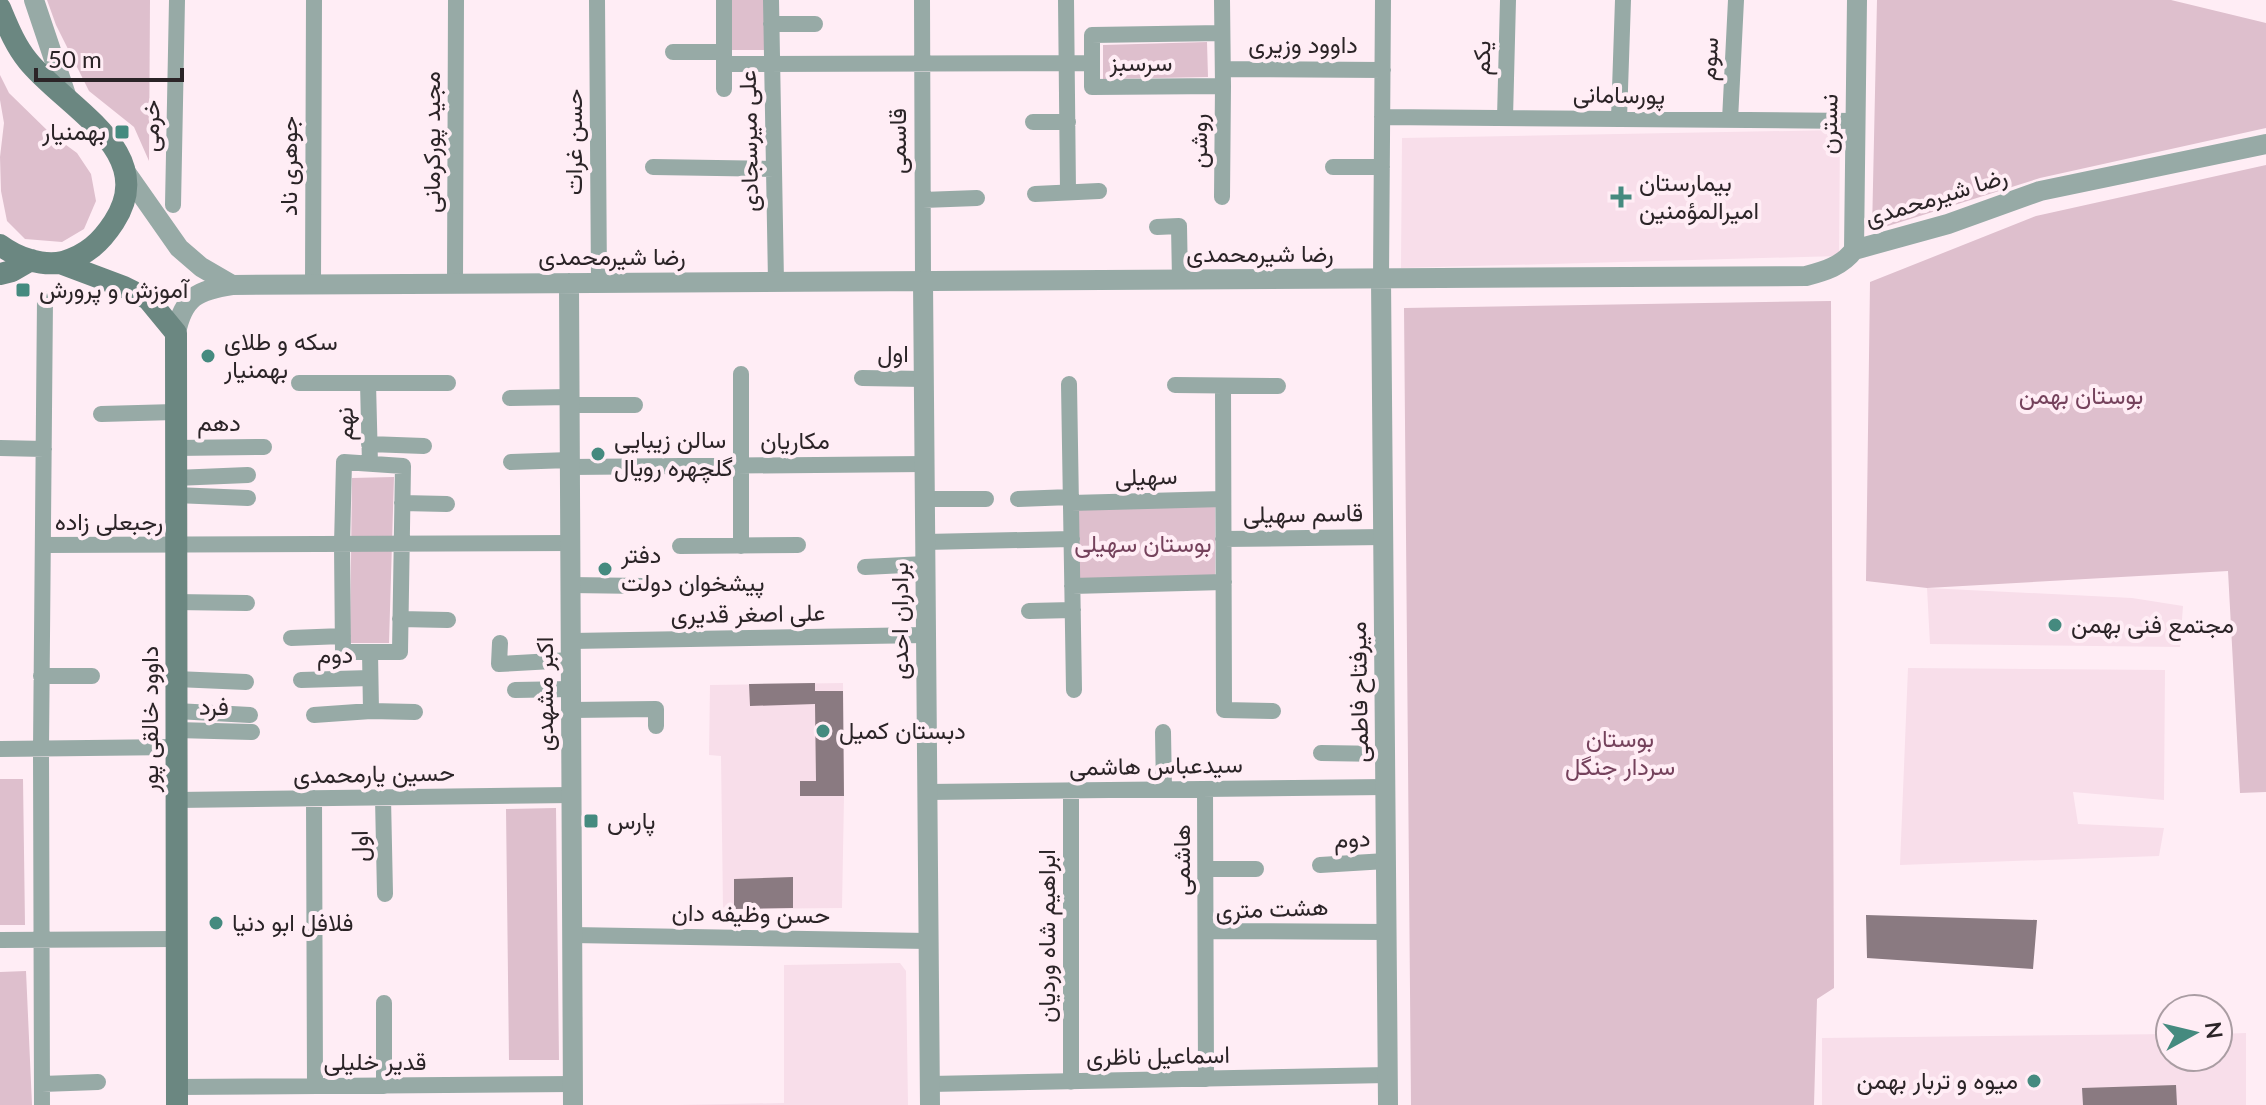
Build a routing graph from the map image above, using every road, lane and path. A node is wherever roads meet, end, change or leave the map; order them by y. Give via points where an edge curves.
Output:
1 (34, 0) edge
2 (177, 0) edge
3 (314, 0) edge
4 (456, 0) edge
5 (597, 0) edge
6 (724, 0) edge
7 (771, 0) edge
8 (922, 0) edge
9 (1066, 0) edge
10 (1222, 0) edge
11 (1383, 0) edge
12 (1508, 0) edge
13 (1623, 0) edge
14 (1736, 0) edge
15 (1857, 0) edge
16 (0, 8) edge
17 (771, 24) junction
18 (815, 24) dead end
19 (1222, 33) junction
20 (673, 52) dead end
21 (724, 58) junction
22 (772, 63) junction
23 (922, 63) junction
24 (1067, 63) junction
25 (1092, 63) junction
26 (1383, 70) junction
27 (1223, 78) junction
28 (724, 89) dead end
29 (67, 98) junction
30 (1382, 117) junction
31 (1505, 118) junction
32 (1619, 119) junction
33 (1730, 120) junction
34 (1855, 121) junction
35 (1033, 122) dead end
36 (1068, 122) junction
37 (2266, 144) edge
38 (653, 167) dead end
39 (1333, 167) dead end
40 (1382, 167) junction
41 (774, 169) junction
42 (125, 171) junction
43 (1068, 191) junction
44 (1099, 191) dead end
45 (1035, 194) dead end
46 (1222, 197) dead end
47 (977, 198) dead end
48 (923, 200) junction
49 (173, 205) dead end
50 (1157, 227) dead end
51 (0, 245) edge
52 (1854, 250) junction
53 (31, 260) junction
54 (60, 263) junction
55 (0, 274) edge
56 (1381, 279) junction
57 (1180, 280) junction
58 (923, 281) junction
59 (776, 282) junction
60 (455, 283) junction
61 (569, 283) junction
62 (599, 283) junction
63 (313, 284) junction
64 (232, 285) junction
65 (45, 299) dead end
66 (176, 333) junction
67 (741, 374) dead end
68 (862, 378) dead end
69 (924, 379) junction
70 (299, 383) dead end
71 (368, 383) junction
72 (448, 383) dead end
73 (1069, 384) dead end
74 (1175, 385) dead end
75 (1223, 386) junction
76 (1278, 386) dead end
77 (510, 398) dead end
78 (570, 401) junction
79 (635, 405) dead end
80 (175, 412) junction
81 (101, 414) dead end
82 (369, 444) junction
83 (424, 446) dead end
84 (264, 447) dead end
85 (0, 448) edge
86 (175, 448) junction
87 (44, 449) junction
88 (511, 462) dead end
89 (370, 464) junction
90 (570, 464) junction
91 (925, 464) junction
92 (740, 466) junction
93 (248, 475) dead end
94 (175, 487) junction
95 (248, 498) dead end
96 (925, 499) junction
97 (986, 499) dead end
98 (1018, 499) dead end
99 (1223, 499) junction
100 (1071, 500) junction
101 (402, 503) junction
102 (447, 504) dead end
103 (1383, 537) junction
104 (1072, 539) junction
105 (1223, 539) junction
106 (925, 542) junction
107 (570, 543) junction
108 (401, 544) junction
109 (43, 545) junction
110 (342, 545) junction
111 (798, 545) dead end
112 (175, 546) junction
113 (680, 546) dead end
114 (741, 546) junction
115 (925, 564) junction
116 (865, 567) dead end
117 (1224, 582) junction
118 (570, 585) junction
119 (643, 586) dead end
120 (1072, 586) junction
121 (175, 602) junction
122 (247, 603) dead end
123 (1073, 610) junction
124 (1029, 611) dead end
125 (400, 619) junction
126 (448, 620) dead end
127 (926, 635) junction
128 (343, 636) junction
129 (291, 638) dead end
130 (500, 643) dead end
131 (571, 651) junction
132 (370, 652) junction
133 (41, 676) junction
134 (92, 676) dead end
135 (370, 678) junction
136 (176, 679) junction
137 (301, 680) dead end
138 (246, 682) dead end
139 (571, 689) junction
140 (515, 690) dead end
141 (1074, 690) dead end
142 (571, 710) junction
143 (656, 710) dead end
144 (371, 711) junction
145 (1273, 711) dead end
146 (415, 712) dead end
147 (314, 715) dead end
148 (251, 723) dead end
149 (176, 729) junction
150 (1163, 732) dead end
151 (0, 749) edge
152 (41, 749) junction
153 (1321, 753) dead end
154 (1385, 754) junction
155 (1386, 787) junction
156 (1164, 789) junction
157 (1205, 789) junction
158 (1071, 790) junction
159 (927, 792) junction
160 (572, 795) junction
161 (314, 798) junction
162 (383, 798) junction
163 (176, 800) junction
164 (1386, 861) junction
165 (1320, 865) dead end
166 (1206, 869) junction
167 (1256, 869) dead end
168 (385, 894) dead end
169 (1206, 931) junction
170 (1387, 932) junction
171 (572, 935) junction
172 (176, 939) junction
173 (0, 940) edge
174 (42, 940) junction
175 (928, 941) junction
176 (384, 1003) dead end
177 (1388, 1075) junction
178 (1206, 1079) junction
179 (98, 1082) dead end
180 (1071, 1082) junction
181 (42, 1084) junction
182 (315, 1086) junction
183 (384, 1086) junction
184 (573, 1095) edge
185 (930, 1095) edge
186 (177, 1096) edge
187 (42, 1105) edge
188 (1388, 1105) edge

1 - 29 street
2 - 49 street, خرمی
3 - 63 street, جوهری ناد
4 - 60 street, مجید پورکرمانی
5 - 62 street, حسن غرات
6 - 21 street
7 - 17 street, علی میرسجادی
8 - 23 street, قاسمی
9 - 24 street
10 - 19 street
11 - 26 street
12 - 31 street, یکم
13 - 32 street
14 - 33 street, سوم
15 - 34 street, نسترن
16 - 29 main road via 29,63
17 - 18 street
17 - 22 street, علی میرسجادی
19 - 25 street, سرسبز via 1092,35
19 - 27 street
20 - 21 street
21 - 22 street
21 - 28 street
22 - 23 street
22 - 41 street, علی میرسجادی
23 - 24 street
23 - 48 street, قاسمی
24 - 25 street
24 - 36 street
25 - 27 street, سرسبز via 1092,87
26 - 27 street, داوود وزیری
26 - 30 street
27 - 46 street, روشن
29 - 42 main road via 106,135
30 - 31 street, پورسامانی
30 - 40 street
31 - 32 street, پورسامانی
32 - 33 street, پورسامانی
33 - 34 street, پورسامانی
34 - 52 street, نسترن
35 - 36 street
36 - 43 street
37 - 52 street, رضا شیرمحمدی via 2040,191
38 - 41 street
39 - 40 street
40 - 56 street
41 - 59 street, علی میرسجادی
42 - 54 main road via 121,210 103,238 85,254
42 - 64 street via 179,248
43 - 44 street
43 - 45 street
47 - 48 street
48 - 58 street, قاسمی
50 - 57 street via 1179,226
51 - 53 main road
52 - 56 street, رضا شیرمحمدی via 1829,270 1806,276
53 - 54 main road
53 - 55 main road
54 - 66 main road via 148,299
56 - 57 street, رضا شیرمحمدی
56 - 103 street, میرفتاح فاطمی
57 - 58 street, رضا شیرمحمدی
58 - 59 street, رضا شیرمحمدی
58 - 69 street, برادران احدی
59 - 62 street, رضا شیرمحمدی
60 - 61 street, رضا شیرمحمدی
60 - 63 street, رضا شیرمحمدی
61 - 62 street, رضا شیرمحمدی
61 - 78 street, اکبر مشهدی
63 - 64 street, رضا شیرمحمدی
64 - 66 street, رضا شیرمحمدی via 199,292 183,308
65 - 87 street
66 - 80 main road, داوود خالقی پور
67 - 92 street
68 - 69 street, اول
69 - 91 street, برادران احدی
70 - 71 street
71 - 72 street
71 - 82 street, نهم
73 - 100 street
74 - 75 street
75 - 76 street
75 - 99 street
77 - 78 street
78 - 79 street
78 - 90 street, اکبر مشهدی
80 - 81 street
80 - 86 main road, داوود خالقی پور
82 - 83 street
82 - 89 street, نهم
84 - 86 street, دهم
85 - 87 street
86 - 94 main road, داوود خالقی پور
87 - 109 street
88 - 90 street, مکاریان
89 - 101 street via 403,466
89 - 110 street via 344,462
90 - 92 street, مکاریان
90 - 107 street, اکبر مشهدی
91 - 92 street, مکاریان
91 - 96 street, برادران احدی
92 - 114 street
93 - 94 street
94 - 95 street
94 - 112 main road, داوود خالقی پور
96 - 97 street
96 - 106 street, برادران احدی
98 - 100 street, سهیلی
99 - 100 street, سهیلی
99 - 105 street
100 - 104 street
101 - 102 street
101 - 108 street
103 - 105 street, قاسم سهیلی
103 - 154 street, میرفتاح فاطمی
104 - 106 street
104 - 120 street
105 - 117 street
106 - 115 street, برادران احدی
107 - 108 street, رجبعلی زاده
107 - 118 street, اکبر مشهدی
108 - 110 street, رجبعلی زاده
108 - 125 street
109 - 112 street, رجبعلی زاده
109 - 133 street
110 - 112 street, رجبعلی زاده
110 - 128 street
111 - 114 street
112 - 121 main road, داوود خالقی پور
113 - 114 street
115 - 116 street
115 - 127 street, برادران احدی
117 - 120 street
117 - 145 street via 1224,710
118 - 119 street
118 - 131 street, اکبر مشهدی
120 - 123 street
121 - 122 street
121 - 136 main road, داوود خالقی پور
123 - 124 street
123 - 141 street
125 - 126 street
125 - 132 street via 400,652
127 - 131 street, علی اصغر قدیری
127 - 159 street, برادران احدی
128 - 129 street
128 - 132 street via 343,652
130 - 131 street, علی اصغر قدیری via 499,664
131 - 139 street, اکبر مشهدی
132 - 135 street
133 - 134 street
133 - 152 street
135 - 137 street, دوم
135 - 144 street
136 - 138 street
136 - 149 main road, داوود خالقی پور
139 - 140 street
139 - 142 street, اکبر مشهدی
142 - 143 street
142 - 160 street, اکبر مشهدی
144 - 146 street
144 - 147 street
148 - 149 street
149 - 152 street
149 - 163 main road, داوود خالقی پور
150 - 156 street
151 - 152 street
152 - 174 street
153 - 154 street
154 - 155 street, میرفتاح فاطمی
155 - 157 street, سیدعباس هاشمی
155 - 164 street, میرفتاح فاطمی
156 - 157 street, سیدعباس هاشمی
156 - 158 street, سیدعباس هاشمی
157 - 166 street, هاشمی
158 - 159 street, سیدعباس هاشمی
158 - 180 street, ابراهیم شاه وردیان
159 - 175 street, برادران احدی
160 - 162 street, حسین یارمحمدی
160 - 171 street, اکبر مشهدی
161 - 162 street, حسین یارمحمدی
161 - 163 street, حسین یارمحمدی
161 - 182 street
162 - 168 street, اول
163 - 172 main road, داوود خالقی پور
164 - 165 street, دوم
164 - 170 street, میرفتاح فاطمی
166 - 167 street
166 - 169 street, هاشمی
169 - 170 street, هشت متری
169 - 178 street, هشت متری
170 - 177 street, میرفتاح فاطمی
171 - 175 street, حسن وظیفه دان
171 - 184 street, اکبر مشهدی
172 - 174 street
172 - 186 main road, داوود خالقی پور
173 - 174 street
174 - 181 street
175 - 185 street, برادران احدی
176 - 183 street
177 - 178 street, اسماعیل ناظری
177 - 188 street, میرفتاح فاطمی
178 - 180 street, اسماعیل ناظری
179 - 181 street
180 - 185 street, اسماعیل ناظری
181 - 187 street
182 - 183 street, قدیر خلیلی
182 - 186 street, قدیر خلیلی
183 - 184 street, قدیر خلیلی

